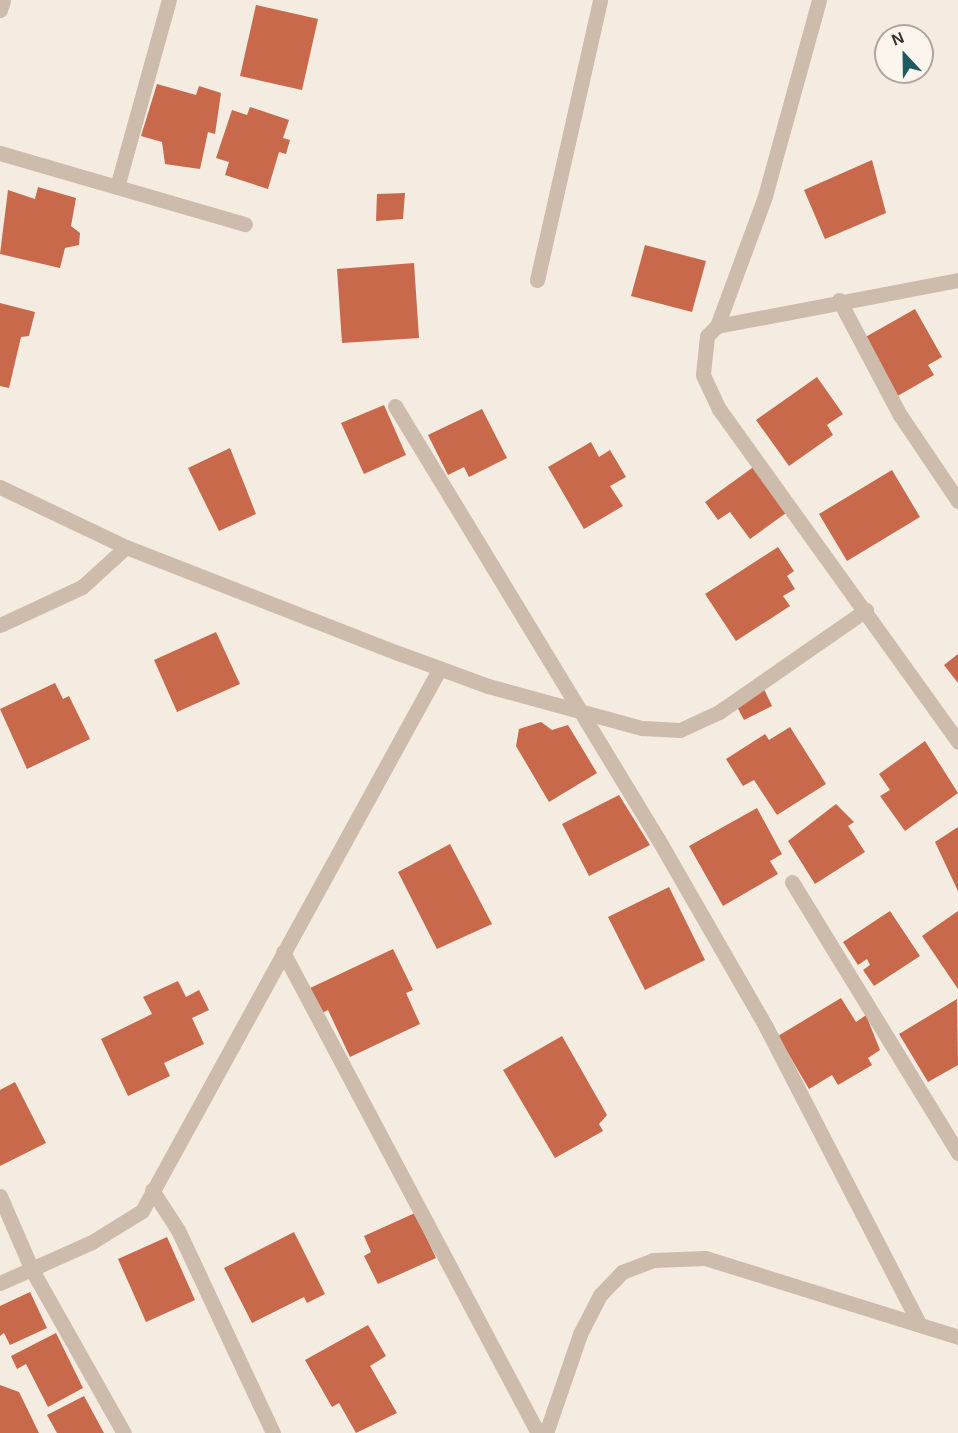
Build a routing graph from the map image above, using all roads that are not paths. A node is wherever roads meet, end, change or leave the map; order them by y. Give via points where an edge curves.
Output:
1 (3, 0) edge
2 (169, 0) edge
3 (600, 0) edge
4 (819, 0) edge
5 (0, 10) edge
6 (0, 153) edge
7 (117, 188) junction
8 (245, 224) dead end
9 (537, 280) dead end
10 (958, 280) edge
11 (839, 300) junction
12 (717, 326) junction
13 (395, 406) dead end
14 (0, 488) edge
15 (958, 501) edge
16 (126, 547) junction
17 (867, 610) junction
18 (0, 625) edge
19 (440, 668) junction
20 (583, 715) junction
21 (958, 742) edge
22 (792, 882) dead end
23 (283, 952) junction
24 (958, 1154) edge
25 (152, 1190) junction
26 (0, 1196) edge
27 (32, 1270) junction
28 (0, 1283) edge
29 (917, 1320) junction
30 (958, 1337) edge
31 (124, 1433) edge
32 (273, 1433) edge
33 (538, 1433) edge
34 (546, 1433) edge

1 - 5 street
2 - 7 street
3 - 9 street
4 - 12 street via 764,199
6 - 7 street
7 - 8 street
10 - 11 street
11 - 12 street
11 - 15 street via 900,415
12 - 17 street via 702,355 703,375 719,409
13 - 20 street
14 - 16 street
16 - 18 street via 82,587
16 - 19 street
17 - 20 street via 689,727 669,732
17 - 21 street
19 - 20 street
19 - 23 street
20 - 29 street via 765,1027
22 - 24 street
23 - 25 street
23 - 33 street
25 - 27 street via 142,1211 124,1224
25 - 32 street via 178,1230
26 - 27 street
27 - 28 street
27 - 31 street
29 - 30 street
29 - 34 street via 705,1257 654,1260 622,1272 600,1295 580,1334

